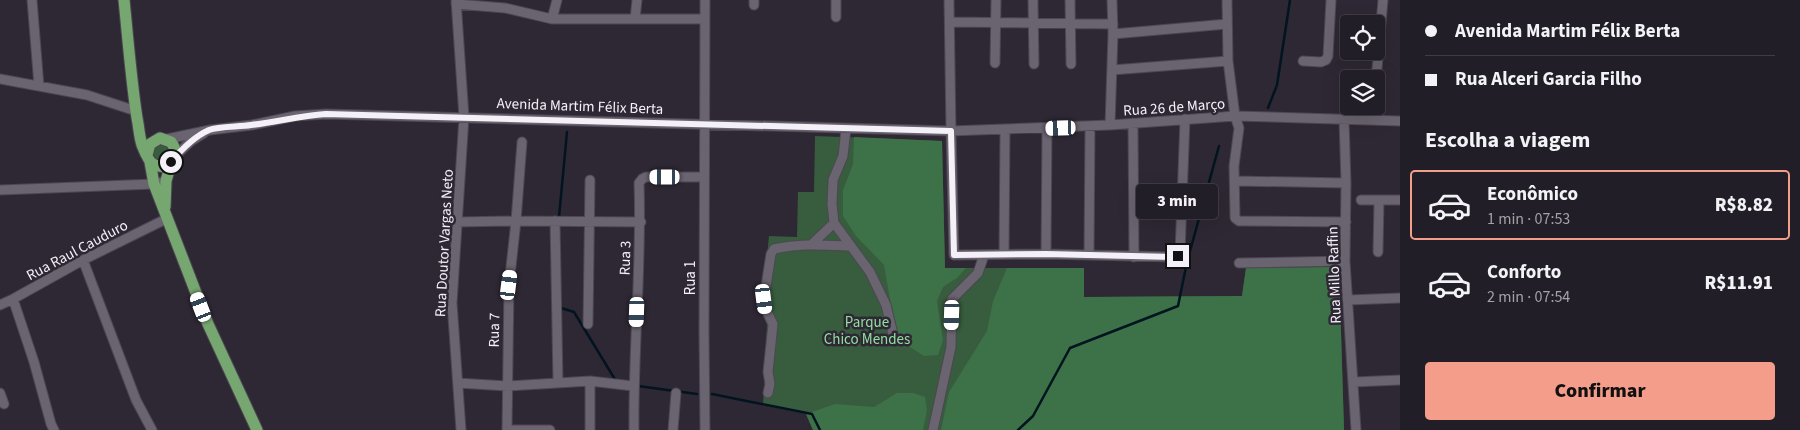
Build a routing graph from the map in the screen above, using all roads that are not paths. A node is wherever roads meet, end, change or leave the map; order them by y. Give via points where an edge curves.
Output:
1 (32, 0) edge
2 (124, 0) edge
3 (557, 0) edge
4 (636, 0) edge
5 (705, 0) edge
6 (836, 0) edge
7 (950, 0) edge
8 (996, 0) edge
9 (1033, 0) edge
10 (1070, 0) edge
11 (1112, 0) edge
12 (1226, 0) edge
13 (1331, 0) edge
14 (1384, 0) edge
15 (456, 2) edge
16 (505, 4) edge
17 (836, 16) dead end
18 (552, 19) junction
19 (635, 19) junction
20 (705, 19) junction
21 (950, 22) junction
22 (995, 23) junction
23 (1033, 23) junction
24 (1070, 24) junction
25 (1113, 24) junction
26 (1227, 24) junction
27 (1113, 34) junction
28 (1228, 61) junction
29 (1303, 61) dead end
30 (995, 63) dead end
31 (1034, 64) dead end
32 (1071, 64) dead end
33 (1112, 70) junction
34 (1377, 70) edge
35 (0, 79) edge
36 (39, 86) junction
37 (136, 113) junction
38 (1365, 115) edge
39 (1235, 116) junction
40 (464, 117) junction
41 (1344, 119) junction
42 (1185, 120) junction
43 (1365, 120) junction
44 (1400, 121) edge
45 (1132, 124) junction
46 (704, 125) junction
47 (1110, 125) junction
48 (1090, 126) junction
49 (846, 128) junction
50 (1047, 128) junction
51 (210, 130) junction
52 (1005, 130) junction
53 (951, 131) junction
54 (162, 139) junction
55 (522, 142) dead end
56 (149, 158) junction
57 (173, 159) junction
58 (704, 177) junction
59 (590, 180) dead end
60 (166, 181) junction
61 (1236, 181) junction
62 (1346, 183) junction
63 (154, 184) junction
64 (0, 190) edge
65 (1361, 200) dead end
66 (1379, 200) junction
67 (1400, 200) edge
68 (166, 217) junction
69 (516, 220) junction
70 (555, 221) junction
71 (456, 222) junction
72 (590, 222) junction
73 (641, 222) junction
74 (1346, 222) junction
75 (834, 223) junction
76 (812, 244) junction
77 (851, 246) junction
78 (1378, 252) dead end
79 (1004, 254) junction
80 (1046, 254) junction
81 (984, 255) junction
82 (1089, 255) junction
83 (1134, 257) junction
84 (83, 260) junction
85 (1345, 261) junction
86 (1239, 263) dead end
87 (1400, 298) edge
88 (14, 299) junction
89 (1348, 300) junction
90 (0, 305) edge
91 (588, 324) dead end
92 (893, 334) dead end
93 (1400, 380) edge
94 (590, 381) junction
95 (558, 382) junction
96 (1354, 382) junction
97 (458, 383) junction
98 (507, 386) junction
99 (633, 386) junction
100 (0, 393) edge
101 (676, 393) dead end
102 (768, 393) dead end
103 (4, 404) dead end
104 (54, 430) edge
105 (152, 430) edge
106 (256, 430) edge
107 (461, 430) edge
108 (508, 430) edge
109 (550, 430) edge
110 (590, 430) edge
111 (634, 430) edge
112 (673, 430) edge
113 (706, 430) edge
114 (933, 430) edge
115 (1356, 430) edge

1 - 36 street
2 - 37 main road
3 - 18 street
4 - 19 street
5 - 20 street, Rua 1
6 - 17 street
7 - 21 street
8 - 22 street
9 - 23 street
10 - 24 street
11 - 25 street
12 - 26 street
13 - 29 street via 1328,56 1321,62
14 - 34 street
15 - 16 street
15 - 40 street, Rua Doutor Vargas Neto
16 - 18 street
18 - 19 street
19 - 20 street
20 - 46 street, Rua 1
21 - 22 street
21 - 53 street
22 - 23 street
22 - 30 street
23 - 24 street
23 - 31 street
24 - 25 street
24 - 32 street
25 - 27 street
26 - 27 street
26 - 28 street
27 - 33 street
28 - 33 street
28 - 39 street
33 - 47 street
35 - 36 street
36 - 37 street via 87,95
37 - 54 main road via 149,133
37 - 56 main road via 142,145
38 - 43 street
39 - 41 street, Rua 26 de Março
39 - 42 street, Rua 26 de Março
39 - 61 street via 1239,128 1234,166
40 - 46 street, Avenida Martim Félix Berta
40 - 51 street, Avenida Martim Félix Berta via 326,114
40 - 71 street, Rua Doutor Vargas Neto
41 - 43 street, Rua 26 de Março
41 - 62 street, Rua Millo Raffin
42 - 45 street, Rua 26 de Março
42 - 83 street via 1180,253 1174,257
43 - 44 street, Rua 26 de Março
45 - 47 street, Rua 26 de Março
45 - 83 street
46 - 49 street, Avenida Martim Félix Berta
46 - 58 street, Rua 1
47 - 48 street, Rua 26 de Março
48 - 50 street, Rua 26 de Março
48 - 82 street
49 - 53 street, Avenida Martim Félix Berta
49 - 75 street via 843,156 833,180
50 - 52 street, Rua 26 de Março
50 - 80 street
51 - 54 street, Avenida Martim Félix Berta
51 - 57 street, Avenida Martim Félix Berta via 191,141
52 - 53 street, Rua 26 de Março
52 - 79 street
53 - 81 street via 954,255
54 - 56 main road via 148,147
54 - 57 main road via 174,146
55 - 69 street, Rua 7
56 - 57 main road via 162,166
56 - 63 main road
57 - 60 main road
58 - 73 street, Rua 3 via 642,179 639,183
58 - 113 street, Rua 1
59 - 72 street
60 - 63 street
60 - 68 main road
61 - 62 street
61 - 74 street via 1235,217 1239,221
62 - 74 street, Rua Millo Raffin
63 - 64 street
63 - 68 main road
65 - 66 street
66 - 67 street
66 - 78 street
68 - 84 street, Rua Raul Cauduro
68 - 106 main road via 208,324
69 - 70 street
69 - 71 street
69 - 98 street, Rua 7 via 509,285
70 - 72 street
70 - 95 street
71 - 97 street, Rua Doutor Vargas Neto via 452,303
72 - 73 street
72 - 91 street
73 - 99 street, Rua 3
74 - 85 street, Rua Millo Raffin
75 - 76 street
75 - 77 street
76 - 77 street
76 - 102 street via 774,249 771,254 764,299 773,324
77 - 92 street via 870,272 886,305
79 - 80 street
79 - 81 street
80 - 82 street
81 - 114 street via 978,273 952,299 951,347
82 - 83 street
84 - 88 street, Rua Raul Cauduro
84 - 105 street via 136,400
85 - 86 street
85 - 89 street, Rua Millo Raffin
87 - 89 street
88 - 90 street, Rua Raul Cauduro
88 - 104 street
89 - 96 street, Rua Millo Raffin
93 - 96 street
94 - 95 street
94 - 99 street
94 - 110 street
95 - 98 street
96 - 115 street, Rua Millo Raffin
97 - 98 street
97 - 107 street, Rua Doutor Vargas Neto
98 - 108 street, Rua 7
99 - 111 street, Rua 3
100 - 103 street
101 - 112 street
108 - 109 street

